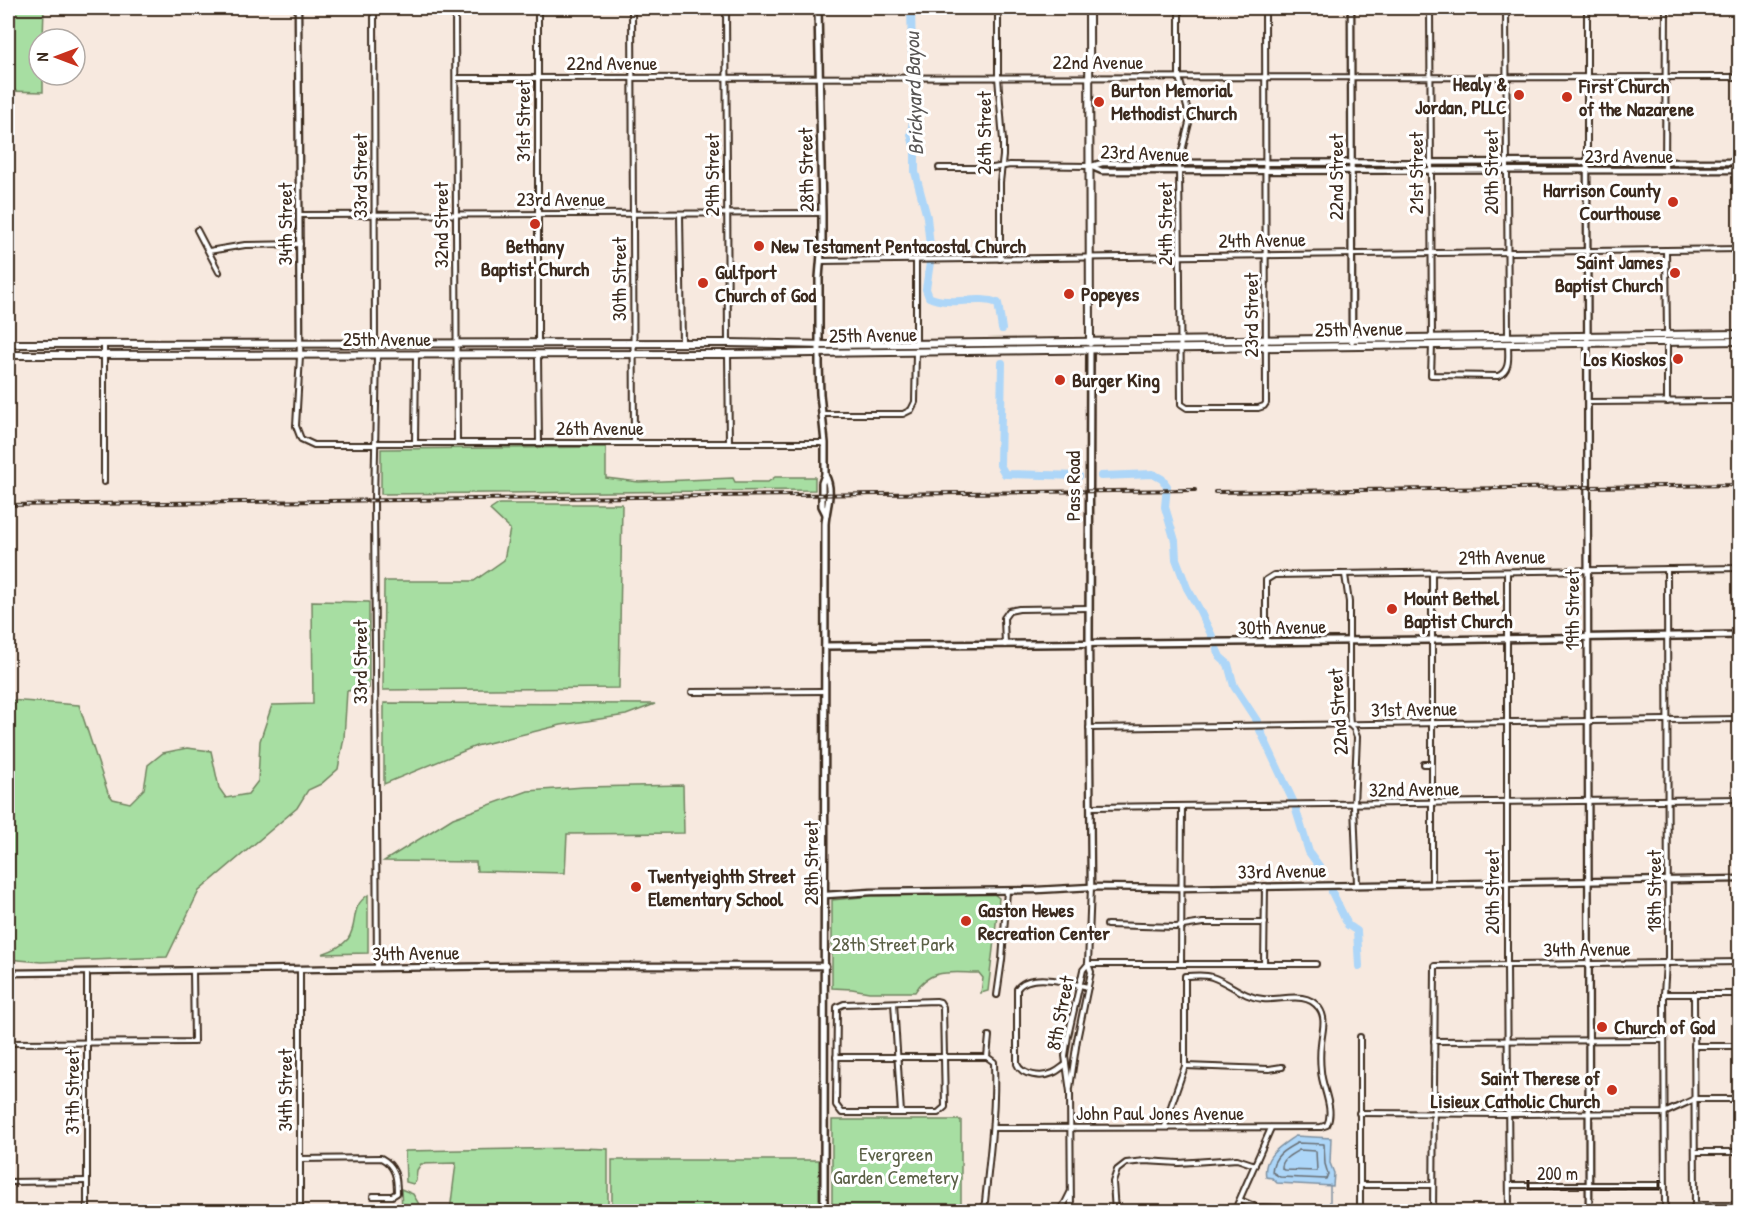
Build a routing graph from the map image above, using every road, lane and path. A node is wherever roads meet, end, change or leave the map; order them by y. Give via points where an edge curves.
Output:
1 (298, 8) edge
2 (374, 8) edge
3 (455, 8) edge
4 (538, 8) edge
5 (632, 8) edge
6 (726, 8) edge
7 (818, 8) edge
8 (998, 8) edge
9 (1089, 8) edge
10 (1179, 8) edge
11 (1264, 8) edge
12 (1351, 8) edge
13 (1430, 8) edge
14 (1506, 8) edge
15 (1587, 8) edge
16 (1666, 8) edge
17 (820, 77) junction
18 (998, 77) junction
19 (1090, 77) junction
20 (1179, 77) junction
21 (1265, 77) junction
22 (1351, 77) junction
23 (1430, 77) junction
24 (1506, 77) junction
25 (1587, 77) junction
26 (1666, 77) junction
27 (1740, 77) edge
28 (456, 78) junction
29 (538, 78) junction
30 (633, 78) junction
31 (726, 78) junction
32 (1430, 162) junction
33 (1506, 162) junction
34 (1587, 162) junction
35 (1665, 162) junction
36 (1740, 162) edge
37 (1179, 163) junction
38 (1265, 163) junction
39 (1352, 163) junction
40 (1002, 166) junction
41 (1090, 166) junction
42 (939, 168) dead end
43 (1665, 170) junction
44 (1740, 170) edge
45 (1179, 171) junction
46 (1266, 171) junction
47 (1352, 171) junction
48 (1430, 171) junction
49 (1506, 171) junction
50 (1587, 171) junction
51 (727, 213) junction
52 (822, 213) junction
53 (538, 214) junction
54 (633, 214) junction
55 (680, 214) junction
56 (300, 215) junction
57 (375, 215) junction
58 (456, 215) junction
59 (197, 230) dead end
60 (300, 244) junction
61 (1740, 249) edge
62 (1666, 250) junction
63 (209, 251) junction
64 (1587, 251) junction
65 (1507, 252) junction
66 (1431, 253) junction
67 (1352, 254) junction
68 (1266, 255) junction
69 (1180, 257) junction
70 (1000, 259) junction
71 (1090, 259) junction
72 (918, 260) junction
73 (821, 261) junction
74 (219, 272) dead end
75 (1740, 334) edge
76 (1667, 338) junction
77 (1588, 339) junction
78 (1508, 340) junction
79 (1432, 341) junction
80 (1740, 341) edge
81 (1352, 342) junction
82 (538, 343) junction
83 (682, 343) junction
84 (728, 343) junction
85 (1266, 343) junction
86 (8, 344) edge
87 (300, 344) junction
88 (375, 344) junction
89 (457, 344) junction
90 (634, 344) junction
91 (1180, 344) junction
92 (34, 345) junction
93 (104, 345) junction
94 (819, 345) junction
95 (1090, 345) junction
96 (916, 347) junction
97 (819, 352) junction
98 (728, 354) junction
99 (8, 355) edge
100 (457, 355) junction
101 (538, 355) junction
102 (634, 355) junction
103 (34, 356) junction
104 (104, 356) junction
105 (300, 356) junction
106 (377, 356) junction
107 (416, 356) junction
108 (1431, 375) joint
109 (1740, 401) edge
110 (1588, 402) junction
111 (1667, 402) junction
112 (1183, 407) joint
113 (822, 414) junction
114 (301, 439) joint
115 (415, 443) junction
116 (458, 443) junction
117 (539, 443) junction
118 (634, 443) junction
119 (729, 443) junction
120 (825, 443) junction
121 (375, 444) junction
122 (104, 482) dead end
123 (1740, 568) edge
124 (1667, 569) junction
125 (1587, 570) junction
126 (1507, 572) junction
127 (1432, 573) junction
128 (1345, 574) junction
129 (1089, 608) junction
130 (1740, 635) edge
131 (1667, 636) junction
132 (1588, 638) junction
133 (1507, 639) junction
134 (1432, 640) junction
135 (1350, 641) junction
136 (1266, 642) junction
137 (1089, 644) junction
138 (1005, 645) junction
139 (825, 646) junction
140 (692, 692) dead end
141 (826, 692) junction
142 (1740, 719) edge
143 (1588, 721) junction
144 (1667, 721) junction
145 (1507, 723) junction
146 (1432, 724) junction
147 (1350, 725) junction
148 (1089, 728) junction
149 (1424, 764) dead end
150 (1432, 764) junction
151 (1740, 799) edge
152 (1668, 800) junction
153 (1507, 802) junction
154 (1587, 802) junction
155 (1432, 804) junction
156 (1354, 805) junction
157 (1182, 806) junction
158 (1090, 807) junction
159 (1669, 879) junction
160 (1740, 879) edge
161 (1587, 881) junction
162 (1507, 882) junction
163 (1432, 883) junction
164 (1357, 884) junction
165 (1265, 886) junction
166 (1091, 887) junction
167 (1181, 888) junction
168 (1007, 891) junction
169 (826, 895) junction
170 (1265, 923) junction
171 (1107, 925) dead end
172 (1181, 927) junction
173 (1740, 962) edge
174 (1666, 963) junction
175 (1088, 964) junction
176 (1181, 964) junction
177 (1264, 964) junction
178 (1316, 964) dead end
179 (1587, 964) junction
180 (826, 966) junction
181 (1507, 966) junction
182 (377, 968) junction
183 (300, 969) junction
184 (193, 971) junction
185 (8, 972) edge
186 (87, 972) junction
187 (1080, 985) junction
188 (1088, 987) junction
189 (1664, 994) junction
190 (1694, 994) junction
191 (1740, 994) edge
192 (998, 995) dead end
193 (894, 1003) junction
194 (1071, 1023) junction
195 (1080, 1025) junction
196 (989, 1036) dead end
197 (1360, 1037) dead end
198 (1434, 1041) junction
199 (1508, 1041) junction
200 (1589, 1041) junction
201 (1664, 1041) junction
202 (8, 1042) edge
203 (87, 1042) junction
204 (1694, 1046) junction
205 (1740, 1046) edge
206 (898, 1056) junction
207 (945, 1056) junction
208 (836, 1057) junction
209 (987, 1057) junction
210 (1066, 1064) junction
211 (1185, 1066) junction
212 (1282, 1067) dead end
213 (1070, 1092) junction
214 (1740, 1099) edge
215 (1695, 1100) junction
216 (901, 1113) junction
217 (1359, 1113) junction
218 (1434, 1113) junction
219 (1588, 1113) junction
220 (1664, 1113) junction
221 (1508, 1114) junction
222 (1165, 1127) junction
223 (993, 1128) junction
224 (1070, 1128) junction
225 (1271, 1128) junction
226 (1695, 1152) junction
227 (1740, 1152) edge
228 (300, 1159) junction
229 (1255, 1165) junction
230 (87, 1181) junction
231 (8, 1182) edge
232 (1360, 1185) junction
233 (1433, 1185) junction
234 (1509, 1185) junction
235 (1589, 1185) junction
236 (1665, 1185) junction
237 (1071, 1189) junction
238 (373, 1196) dead end
239 (1240, 1200) junction
240 (1695, 1205) junction
241 (1740, 1205) edge
242 (87, 1212) edge
243 (300, 1212) edge
244 (824, 1212) edge
245 (984, 1212) edge
246 (1059, 1212) edge
247 (1070, 1212) edge
248 (1115, 1212) edge
249 (1234, 1212) edge
250 (1294, 1212) edge
251 (1360, 1212) edge
252 (1433, 1212) edge
253 (1509, 1212) edge
254 (1589, 1212) edge
255 (1665, 1212) edge
256 (1689, 1212) edge

1 - 56 street, 34th Street
2 - 57 street, 33rd Street
3 - 28 street, 32nd Street
4 - 29 street, 31st Street
5 - 30 street, 30th Street
6 - 31 street, 29th Street
7 - 17 main road, 28th Street
8 - 18 street, 26th Street
9 - 19 main road, Pass Road
10 - 20 street, 24th Street
11 - 21 street, 23rd Street
12 - 22 street, 22nd Street
13 - 23 street, 21st Street
14 - 24 street, 20th Street
15 - 25 street, 19th Street
16 - 26 street
17 - 18 street, 22nd Avenue
17 - 31 street, 22nd Avenue
17 - 52 main road, 28th Street
18 - 19 street, 22nd Avenue
18 - 40 street, 26th Street
19 - 20 street, 22nd Avenue
19 - 41 main road, Pass Road
20 - 21 street, 22nd Avenue
20 - 37 street, 24th Street via 1190,119
21 - 22 street, 22nd Avenue
21 - 38 street, 23rd Street
22 - 23 street, 22nd Avenue
22 - 39 street, 22nd Street
23 - 24 street, 22nd Avenue
23 - 32 street, 21st Street
24 - 25 street, 22nd Avenue
24 - 33 street, 20th Street
25 - 26 street, 22nd Avenue
25 - 34 street, 19th Street
26 - 27 street, 22nd Avenue
26 - 35 street
28 - 29 street, 22nd Avenue
28 - 58 street, 32nd Street
29 - 30 street, 22nd Avenue
29 - 53 street, 31st Street
30 - 31 street, 22nd Avenue
30 - 54 street, 30th Street
31 - 51 street, 29th Street
32 - 33 street, 23rd Avenue
32 - 39 street, 23rd Avenue
32 - 48 street, 21st Street
33 - 34 street, 23rd Avenue
33 - 49 street, 20th Street
34 - 35 street, 23rd Avenue
34 - 50 street, 19th Street
35 - 36 street, 23rd Avenue
35 - 43 street
37 - 38 street, 23rd Avenue
37 - 41 street, 23rd Avenue
37 - 45 street, 24th Street
38 - 39 street, 23rd Avenue
38 - 46 street, 23rd Street
39 - 47 street, 22nd Street
40 - 41 street
40 - 42 street
40 - 70 street, 26th Street
41 - 45 street, 23rd Avenue via 1102,171
41 - 71 main road, Pass Road
43 - 44 street, 23rd Avenue
43 - 50 street, 23rd Avenue
45 - 46 street, 23rd Avenue
45 - 69 street, 24th Street
46 - 47 street, 23rd Avenue
46 - 68 street, 23rd Street
47 - 48 street, 23rd Avenue
47 - 67 street, 22nd Street
48 - 49 street, 23rd Avenue
48 - 66 street, 21st Street
49 - 50 street, 23rd Avenue
49 - 65 street, 20th Street
50 - 64 street, 19th Street
51 - 52 street, 23rd Avenue
51 - 55 street, 23rd Avenue
51 - 84 street, 29th Street
52 - 73 main road, 28th Street
53 - 54 street, 23rd Avenue
53 - 58 street, 23rd Avenue
53 - 82 street, 31st Street
54 - 55 street, 23rd Avenue
54 - 90 street, 30th Street
55 - 83 street
56 - 57 street, 23rd Avenue
56 - 60 street, 34th Street
57 - 58 street, 23rd Avenue
57 - 88 street, 33rd Street
58 - 89 street, 32nd Street
59 - 63 street
60 - 63 street via 245,245
60 - 87 street, 34th Street
61 - 62 street, 24th Avenue
62 - 64 street, 24th Avenue
62 - 76 street
63 - 74 street
64 - 65 street, 24th Avenue
64 - 77 street, 19th Street
65 - 66 street, 24th Avenue
65 - 78 street, 20th Street
66 - 67 street, 24th Avenue
66 - 79 street, 21st Street
67 - 68 street, 24th Avenue
67 - 81 street, 22nd Street
68 - 69 street, 24th Avenue
68 - 85 street, 23rd Street
69 - 71 street, 24th Avenue
69 - 91 street, 24th Street
70 - 71 street, 24th Avenue
70 - 72 street, 24th Avenue
71 - 95 main road, Pass Road
72 - 73 street, 24th Avenue
72 - 96 street
73 - 94 main road, 28th Street
75 - 76 main road, 25th Avenue
76 - 77 main road, 25th Avenue
76 - 80 main road, 25th Avenue
76 - 111 street
77 - 78 main road, 25th Avenue
77 - 110 street, 19th Street
78 - 79 main road, 25th Avenue
78 - 108 street, 20th Street via 1505,373
79 - 81 main road, 25th Avenue
79 - 108 street, 21st Street
81 - 85 main road, 25th Avenue
82 - 89 main road, 25th Avenue
82 - 90 main road, 25th Avenue
83 - 84 main road, 25th Avenue
83 - 90 main road, 25th Avenue
84 - 94 main road, 25th Avenue
85 - 91 main road, 25th Avenue
85 - 112 street, 23rd Street via 1264,406
86 - 92 main road, 25th Avenue
87 - 88 main road, 25th Avenue
87 - 93 main road, 25th Avenue
87 - 105 street, 34th Street
88 - 89 main road, 25th Avenue
89 - 100 street, 32nd Street
90 - 102 street, 30th Street
91 - 95 main road, 25th Avenue
91 - 112 street, 24th Street
92 - 93 main road, 25th Avenue
92 - 103 main road
93 - 104 street
94 - 96 main road, 25th Avenue
94 - 97 main road, 28th Street
95 - 96 main road, 25th Avenue
95 - 129 main road, Pass Road
96 - 97 main road, 25th Avenue
96 - 113 street via 915,402 911,410 903,414
97 - 98 main road, 25th Avenue
97 - 113 main road, 28th Street
98 - 102 main road, 25th Avenue
98 - 119 street
99 - 103 main road, 25th Avenue
100 - 101 main road, 25th Avenue
100 - 107 main road, 25th Avenue
100 - 116 street, 32nd Street
101 - 102 main road, 25th Avenue
101 - 117 street
102 - 118 street, 30th Street
103 - 104 main road, 25th Avenue
104 - 105 main road, 25th Avenue
104 - 122 street
105 - 106 main road, 25th Avenue
105 - 114 street, 34th Street via 296,426
106 - 107 main road, 25th Avenue
106 - 121 street, 33rd Street
107 - 115 street
109 - 111 street
110 - 111 street
110 - 125 street, 19th Street
113 - 120 main road, 28th Street
114 - 121 street, 26th Avenue via 314,445
115 - 116 street, 26th Avenue
115 - 121 street, 26th Avenue
116 - 117 street, 26th Avenue
117 - 118 street, 26th Avenue
118 - 119 street, 26th Avenue
119 - 120 street, 26th Avenue
120 - 139 main road, 28th Street
121 - 182 street, 33rd Street
123 - 124 street, 29th Avenue
124 - 125 street, 29th Avenue
124 - 131 street, 18th Street
125 - 126 street, 29th Avenue
125 - 132 street, 19th Street
126 - 127 street, 29th Avenue
126 - 133 street, 20th Street
127 - 128 street, 29th Avenue
127 - 134 street
128 - 135 street, 22nd Street
128 - 136 street, 29th Avenue via 1274,575 1266,580
129 - 137 main road, Pass Road
129 - 138 street via 1009,611 1004,618
130 - 131 main road, 30th Avenue
131 - 132 main road, 30th Avenue
131 - 144 street, 18th Street
132 - 133 main road, 30th Avenue
132 - 143 street, 19th Street
133 - 134 main road, 30th Avenue
133 - 145 street, 20th Street
134 - 135 main road, 30th Avenue
134 - 146 street
135 - 136 main road, 30th Avenue
135 - 147 street, 22nd Street
136 - 137 main road, 30th Avenue
137 - 138 main road, 30th Avenue
137 - 148 street, Pass Road
138 - 139 main road, 30th Avenue
139 - 141 main road, 28th Street
140 - 141 street
141 - 169 main road, 28th Street
142 - 144 street, 31st Avenue
143 - 144 street, 31st Avenue
143 - 145 street, 31st Avenue
143 - 154 street, 19th Street
144 - 152 street, 18th Street
145 - 146 street, 31st Avenue
145 - 153 street, 20th Street
146 - 147 street, 31st Avenue
146 - 150 street
147 - 148 street, 31st Avenue
147 - 156 street, 22nd Street via 1357,737
148 - 158 street, Pass Road
149 - 150 street
150 - 155 street
151 - 152 street, 32nd Avenue
152 - 154 street, 32nd Avenue
152 - 159 street, 18th Street
153 - 154 street, 32nd Avenue
153 - 155 street, 32nd Avenue
153 - 162 street, 20th Street
154 - 161 street, 19th Street
155 - 156 street, 32nd Avenue
155 - 163 street
156 - 157 street, 32nd Avenue
156 - 164 street, 22nd Street
157 - 158 street, 32nd Avenue
157 - 167 street
158 - 166 street, Pass Road
159 - 160 street, 33rd Avenue
159 - 161 street, 33rd Avenue
159 - 174 street, 18th Street
161 - 162 street, 33rd Avenue
161 - 179 street, 19th Street
162 - 163 street, 33rd Avenue
162 - 181 street, 20th Street
163 - 164 street, 33rd Avenue
164 - 165 street, 33rd Avenue
165 - 167 street, 33rd Avenue
165 - 170 street
166 - 167 street, 33rd Avenue
166 - 168 street, 33rd Avenue
166 - 175 street, Pass Road
167 - 172 street
168 - 169 street, 33rd Avenue
168 - 192 street
169 - 180 main road, 28th Street
170 - 172 street
170 - 177 street
171 - 172 street
172 - 176 street
173 - 174 street, 34th Avenue
174 - 179 street, 34th Avenue
174 - 189 street, 18th Street
175 - 176 street
175 - 187 street, 8th Street
175 - 188 street, 8th Street
176 - 177 street
177 - 178 street
179 - 181 street, 34th Avenue
179 - 200 street, 19th Street
180 - 182 street, 34th Avenue
180 - 244 main road, 28th Street
181 - 198 street, 34th Avenue via 1434,966
181 - 199 street, 20th Street
182 - 183 street, 34th Avenue
183 - 184 street, 34th Avenue
183 - 228 street, 34th Street
184 - 186 street, 34th Avenue
184 - 203 street via 194,1042
185 - 186 street, 34th Avenue
186 - 203 street, 37th Street
187 - 188 street
187 - 194 street, 8th Street
187 - 210 street via 1060,980 1029,980 1017,989 1019,1069 1026,1074 1048,1075
188 - 195 street, 8th Street
189 - 190 street
189 - 201 street, 18th Street
190 - 191 street
190 - 204 street
193 - 206 street
193 - 207 street via 940,1002
193 - 208 street via 840,1005 836,1012
194 - 195 street
194 - 210 street, 8th Street
195 - 213 street, 8th Street
196 - 209 street
197 - 217 street
198 - 199 street
198 - 218 street
199 - 200 street
199 - 221 street, 20th Street
200 - 201 street
200 - 219 street, 19th Street
201 - 220 street, 18th Street
202 - 203 street
203 - 230 street, 37th Street
204 - 205 street
204 - 215 street
206 - 207 street
206 - 208 street
206 - 216 street
207 - 209 street
207 - 216 street via 945,1107 938,1113
208 - 216 street via 836,1104 842,1113
209 - 223 street via 994,1062
210 - 213 street, 8th Street
211 - 212 street
211 - 222 street
211 - 225 street, John Paul Jones Avenue via 1185,976 1210,976 1253,997 1311,1001 1324,1022 1320,1064 1329,1121 1321,1127
213 - 224 street, 8th Street
214 - 215 street
215 - 220 street
215 - 226 street
217 - 218 street
217 - 232 street
218 - 221 street
218 - 233 street
219 - 220 street
219 - 221 street
219 - 235 street, 19th Street
220 - 236 street, 18th Street
221 - 234 street, 20th Street
222 - 224 street, John Paul Jones Avenue
222 - 225 street, John Paul Jones Avenue
223 - 224 street, John Paul Jones Avenue
223 - 245 street
224 - 237 street, 8th Street
225 - 229 street
226 - 227 street
226 - 240 street
228 - 238 street via 387,1161 397,1174 397,1193
228 - 243 street, 34th Street
229 - 239 street
229 - 248 street via 1237,1159 1126,1163 1117,1170 1113,1182
230 - 231 street
230 - 242 street, 37th Street
232 - 233 street
232 - 251 street
233 - 252 street
234 - 235 street
234 - 253 street, 20th Street
235 - 236 street
235 - 254 street, 19th Street
236 - 255 street, 18th Street
237 - 246 street
237 - 247 street, 8th Street
239 - 249 street
239 - 250 street via 1256,1207
240 - 241 street
240 - 256 street
246 - 247 street

